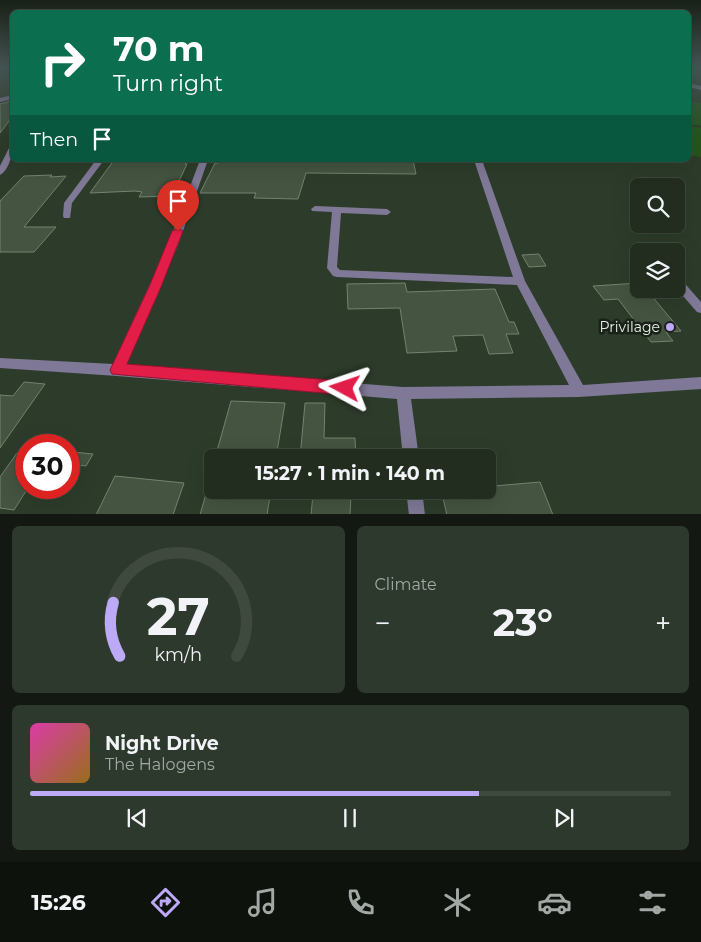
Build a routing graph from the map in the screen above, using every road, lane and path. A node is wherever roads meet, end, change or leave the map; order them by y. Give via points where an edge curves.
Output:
1 (4, 162) edge
2 (99, 162) edge
3 (203, 162) edge
4 (479, 162) edge
5 (0, 173) edge
6 (315, 209) dead end
7 (337, 210) junction
8 (387, 212) dead end
9 (67, 216) dead end
10 (520, 281) junction
11 (685, 290) edge
12 (701, 309) edge
13 (1, 364) edge
14 (117, 370) junction
15 (701, 383) edge
16 (579, 391) junction
17 (404, 393) junction
18 (410, 449) edge
19 (415, 499) edge
20 (417, 514) edge

1 - 5 street
2 - 9 street via 68,203
3 - 14 street via 166,262
4 - 10 street
6 - 7 street
7 - 8 street
7 - 10 street via 332,268 337,273
10 - 16 street
11 - 12 street
13 - 14 street
14 - 17 street
15 - 16 street
16 - 17 street
17 - 18 street
19 - 20 street

